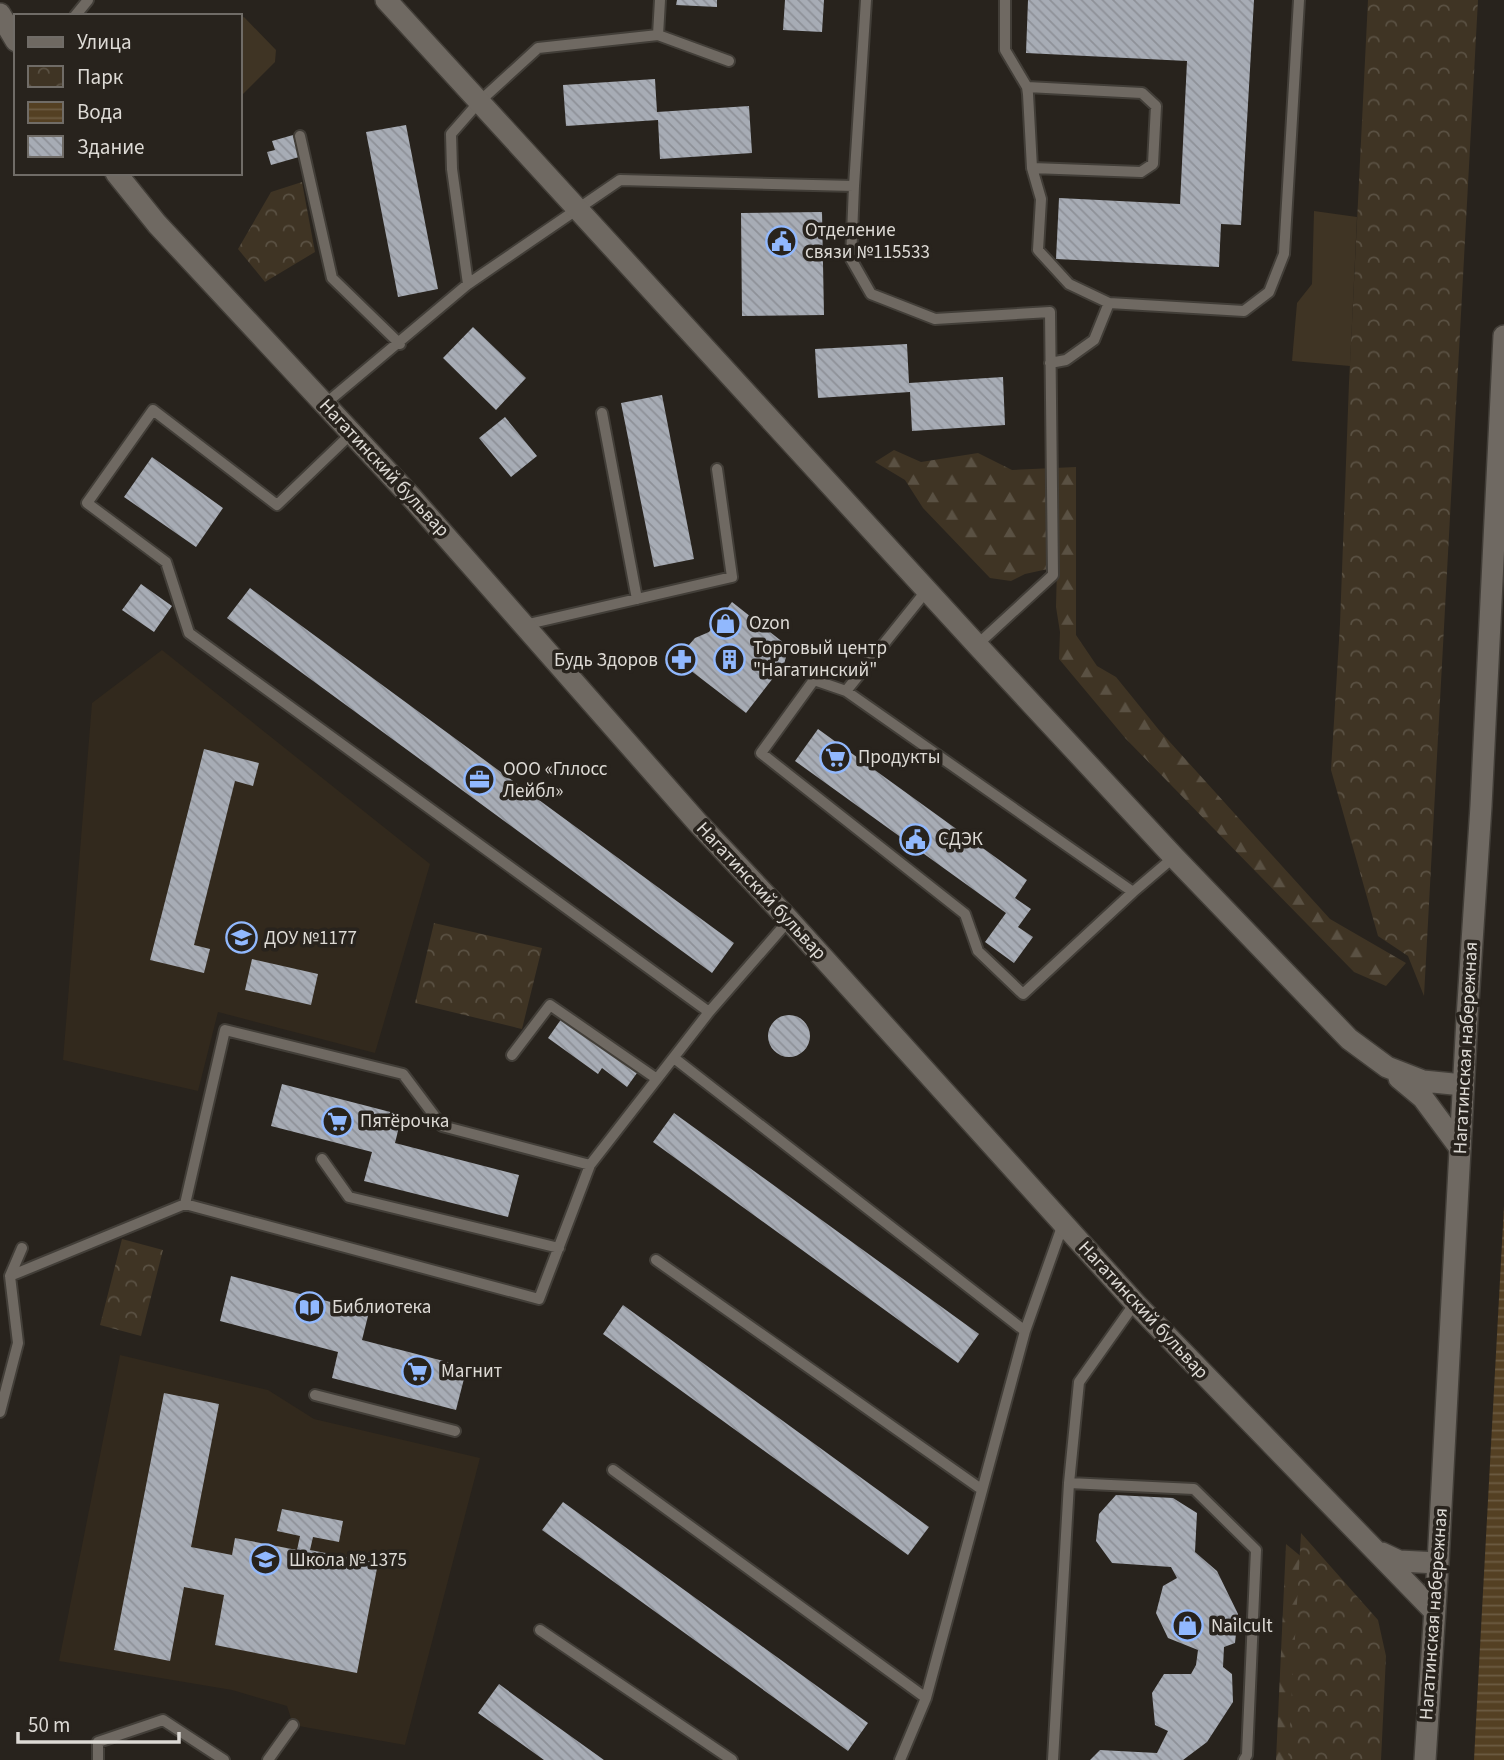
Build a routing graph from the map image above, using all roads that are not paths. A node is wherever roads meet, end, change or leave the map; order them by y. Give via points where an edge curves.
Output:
1 (88, 0) edge
2 (386, 0) edge
3 (660, 0) edge
4 (866, 0) edge
5 (1005, 0) edge
6 (1299, 0) edge
7 (0, 14) edge
8 (77, 14) edge
9 (658, 35) junction
10 (14, 38) edge
11 (729, 61) dead end
12 (1027, 87) junction
13 (479, 102) junction
14 (300, 136) dead end
15 (1032, 168) junction
16 (118, 175) edge
17 (853, 186) junction
18 (578, 211) junction
19 (468, 284) junction
20 (1109, 303) junction
21 (1504, 336) edge
22 (400, 344) junction
23 (1050, 363) junction
24 (325, 404) junction
25 (602, 413) dead end
26 (352, 433) junction
27 (717, 469) dead end
28 (928, 590) junction
29 (637, 599) junction
30 (524, 625) junction
31 (977, 645) junction
32 (846, 691) junction
33 (1174, 857) junction
34 (1133, 892) junction
35 (789, 920) junction
36 (709, 1012) junction
37 (512, 1055) dead end
38 (674, 1058) junction
39 (1387, 1067) junction
40 (657, 1079) junction
41 (1463, 1085) junction
42 (1460, 1148) junction
43 (322, 1159) dead end
44 (590, 1165) junction
45 (185, 1204) junction
46 (1063, 1224) junction
47 (22, 1248) dead end
48 (559, 1248) junction
49 (656, 1260) dead end
50 (10, 1276) junction
51 (1136, 1303) junction
52 (1025, 1331) junction
53 (315, 1395) dead end
54 (0, 1412) edge
55 (455, 1431) dead end
56 (613, 1471) dead end
57 (1069, 1483) junction
58 (981, 1489) junction
59 (1377, 1551) junction
60 (1438, 1563) junction
61 (1434, 1611) junction
62 (540, 1630) dead end
63 (926, 1698) junction
64 (293, 1725) dead end
65 (97, 1760) edge
66 (224, 1760) edge
67 (268, 1760) edge
68 (732, 1760) edge
69 (900, 1760) edge
70 (1053, 1760) edge
71 (1244, 1760) edge
72 (1424, 1760) edge

1 - 8 lane
2 - 13 street
3 - 9 lane
4 - 17 lane
5 - 12 lane via 1005,50
6 - 20 lane via 1284,254 1269,292 1244,311
7 - 10 street
9 - 11 lane
9 - 13 lane via 538,48
12 - 15 lane
12 - 15 lane via 1142,93 1156,106 1153,163 1141,172
13 - 18 street
13 - 19 lane via 451,134
14 - 22 lane via 332,278
15 - 20 lane via 1041,199 1038,250 1069,284
16 - 24 street, Нагатинский бульвар via 157,225
17 - 18 lane via 620,180
17 - 23 lane via 851,259 871,294 935,319 1049,312
18 - 19 lane
18 - 28 street
19 - 22 lane
20 - 23 lane via 1094,340 1066,360
21 - 41 street, Нагатинская набережная
22 - 24 lane
23 - 31 lane via 1053,575
24 - 26 street, Нагатинский бульвар
25 - 29 lane
26 - 30 street, Нагатинский бульвар
26 - 36 lane via 277,505 153,410 87,503 166,562 189,633
27 - 29 lane via 732,577
28 - 31 street
28 - 32 lane
29 - 30 lane
30 - 35 street, Нагатинский бульвар
31 - 33 street
32 - 34 lane
32 - 34 lane via 814,680 761,753 965,914 978,951 1023,994
33 - 34 lane
33 - 39 street via 1349,1039
35 - 36 lane
35 - 46 street, Нагатинский бульвар
36 - 38 lane
37 - 40 lane via 550,1005
38 - 40 lane
38 - 52 lane
39 - 41 street via 1423,1081
39 - 42 street via 1423,1098
40 - 44 lane
41 - 42 street, Нагатинская набережная
42 - 60 street, Нагатинская набережная
43 - 48 lane via 349,1197
44 - 45 lane via 442,1126 403,1074 225,1030
44 - 48 lane
45 - 48 lane via 539,1299
45 - 50 lane
46 - 51 street, Нагатинский бульвар
46 - 52 lane
47 - 50 lane
49 - 58 lane
50 - 54 lane via 18,1343
51 - 57 lane via 1079,1382
51 - 59 street, Нагатинский бульвар
52 - 58 lane
53 - 55 lane
56 - 63 lane
57 - 70 lane
57 - 71 lane via 1194,1489 1256,1550
58 - 63 lane
59 - 60 street, Нагатинский бульвар via 1399,1561
59 - 61 street
60 - 61 street, Нагатинская набережная
61 - 72 street, Нагатинская набережная
62 - 68 lane
63 - 69 lane
64 - 67 lane
65 - 66 lane via 98,1742 163,1720

